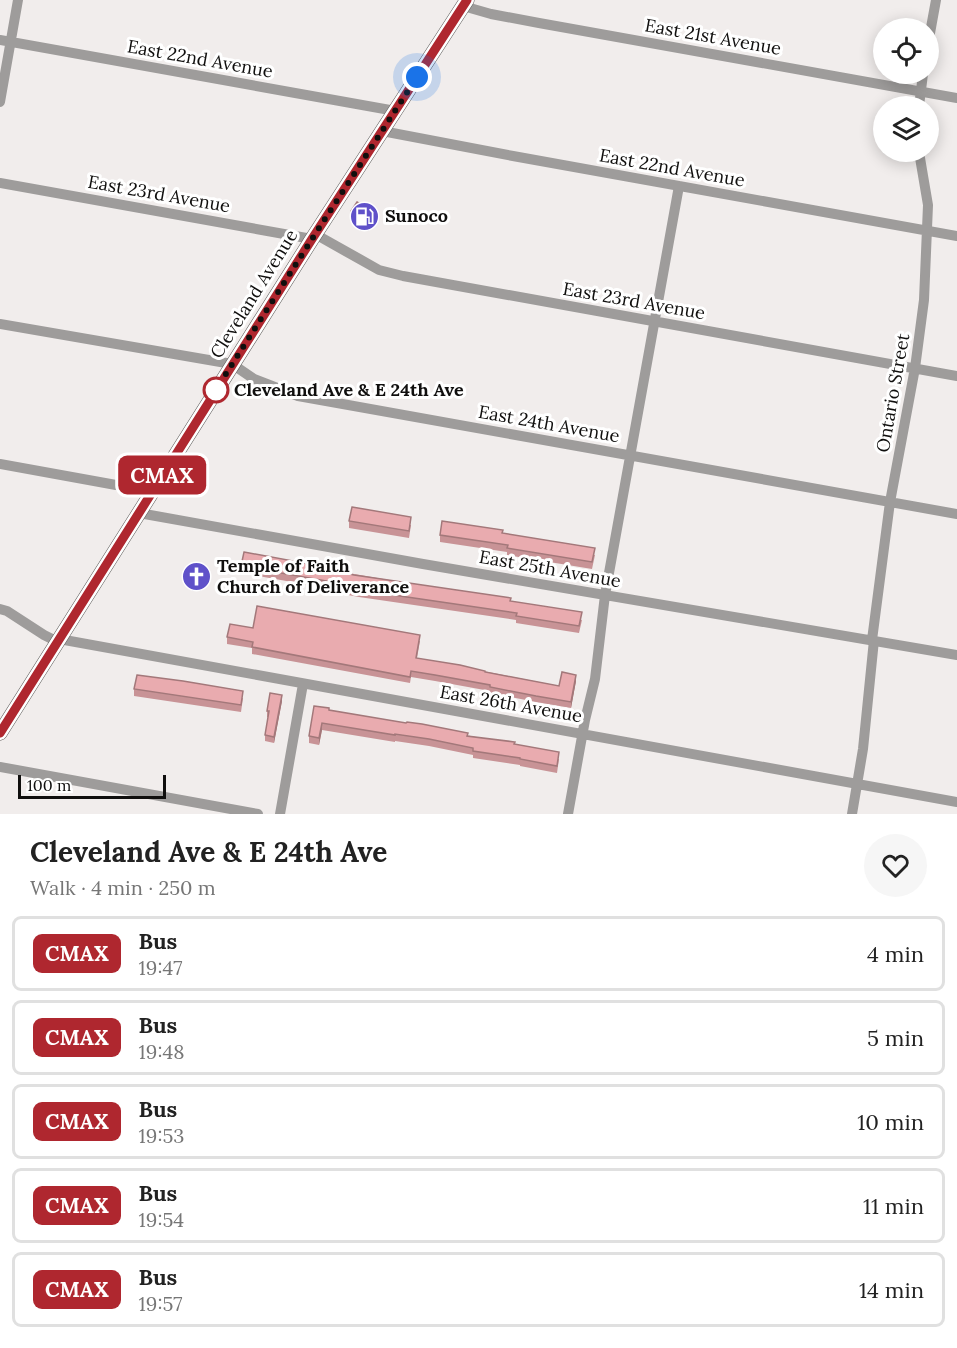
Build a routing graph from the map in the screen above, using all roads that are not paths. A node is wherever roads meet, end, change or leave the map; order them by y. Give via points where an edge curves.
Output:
1 (18, 0) edge
2 (936, 0) edge
3 (465, 3) edge
4 (933, 18) edge
5 (5, 41) edge
6 (921, 84) edge
7 (920, 91) junction
8 (920, 96) edge
9 (957, 98) edge
10 (0, 102) edge
11 (394, 112) junction
12 (382, 131) junction
13 (921, 162) edge
14 (0, 183) edge
15 (680, 186) junction
16 (928, 230) junction
17 (313, 236) junction
18 (957, 236) edge
19 (655, 321) junction
20 (0, 324) edge
21 (232, 364) junction
22 (915, 368) junction
23 (957, 376) edge
24 (631, 456) junction
25 (0, 464) edge
26 (151, 494) junction
27 (890, 502) junction
28 (139, 513) junction
29 (957, 514) edge
30 (605, 595) junction
31 (0, 609) edge
32 (58, 640) junction
33 (873, 640) junction
34 (957, 655) edge
35 (303, 684) junction
36 (0, 733) edge
37 (582, 734) junction
38 (0, 767) edge
39 (858, 784) junction
40 (957, 802) edge
41 (258, 814) edge
42 (280, 814) edge
43 (568, 814) edge
44 (852, 814) edge

1 - 5 street
2 - 4 street
3 - 7 street, East 21st Avenue via 491,14
3 - 11 main road, Cleveland Avenue
5 - 10 street
5 - 11 street, East 22nd Avenue
6 - 7 street
7 - 8 street
7 - 9 street, East 21st Avenue
11 - 12 main road, Cleveland Avenue
12 - 15 street, East 22nd Avenue
12 - 17 main road, Cleveland Avenue
13 - 16 street, Ontario Street
14 - 17 street, East 23rd Avenue
15 - 16 street, East 22nd Avenue
15 - 19 street
16 - 18 street, East 22nd Avenue
16 - 22 street, Ontario Street
17 - 19 street, East 23rd Avenue via 379,270 402,276
17 - 21 main road, Cleveland Avenue
19 - 22 street, East 23rd Avenue
19 - 24 street
20 - 21 street, East 24th Avenue
21 - 24 street, East 24th Avenue via 254,379 298,396
21 - 26 main road, Cleveland Avenue
22 - 23 street, East 23rd Avenue
22 - 27 street, Ontario Street
24 - 27 street, East 24th Avenue
24 - 30 street
25 - 26 street
26 - 28 main road, Cleveland Avenue
27 - 29 street, East 24th Avenue
27 - 33 street, Ontario Street
28 - 30 street, East 25th Avenue
28 - 32 main road, Cleveland Avenue
30 - 33 street, East 25th Avenue
30 - 37 street via 595,679
31 - 32 street, East 26th Avenue
32 - 35 street, East 26th Avenue
32 - 36 main road, Cleveland Avenue
33 - 34 street, East 25th Avenue
33 - 39 street, Ontario Street
35 - 37 street, East 26th Avenue
35 - 42 street
37 - 39 street, East 26th Avenue
37 - 43 street
38 - 41 street
39 - 40 street, East 26th Avenue
39 - 44 street, Ontario Street

